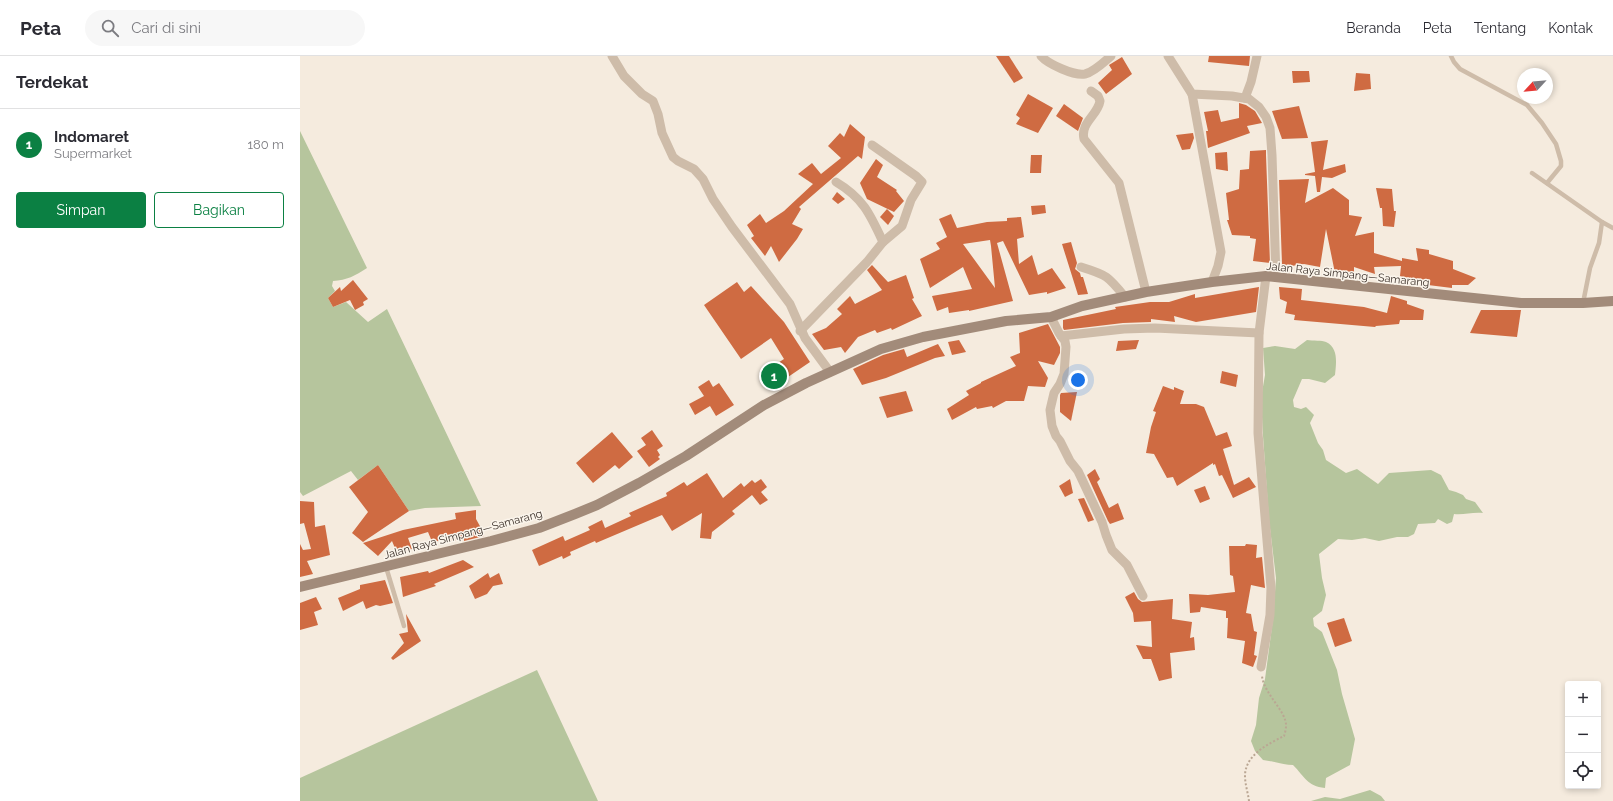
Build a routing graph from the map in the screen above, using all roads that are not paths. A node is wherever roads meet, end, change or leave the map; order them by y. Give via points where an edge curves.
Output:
1 (612, 56) edge
2 (1042, 56) edge
3 (1111, 56) edge
4 (1168, 56) edge
5 (1256, 56) edge
6 (1451, 56) edge
7 (1091, 92) dead end
8 (1192, 94) junction
9 (1245, 98) junction
10 (872, 145) dead end
11 (1532, 173) dead end
12 (836, 182) dead end
13 (1547, 184) junction
14 (1602, 222) junction
15 (1613, 228) edge
16 (883, 242) junction
17 (1081, 267) dead end
18 (1271, 276) junction
19 (1212, 282) junction
20 (1146, 292) junction
21 (1125, 297) junction
22 (1613, 301) edge
23 (1583, 303) junction
24 (1051, 317) junction
25 (800, 330) junction
26 (1259, 333) junction
27 (1061, 336) junction
28 (830, 372) junction
29 (386, 567) junction
30 (300, 587) edge
31 (1143, 596) dead end
32 (404, 626) dead end
33 (1262, 667) road end

1 - 25 street via 621,73 652,101 673,157 694,169 703,179 732,227 790,304
2 - 3 street via 1052,65 1082,74
4 - 8 street
5 - 9 street
6 - 13 lane via 1460,69 1527,105 1542,123 1556,144 1561,161
7 - 20 street via 1099,98 1099,104 1085,126 1084,139 1119,183
8 - 9 street
8 - 19 street via 1220,252
9 - 18 street via 1259,107 1270,128 1274,193
10 - 16 street via 922,182 911,200 902,226
11 - 13 lane
12 - 16 street via 861,200
13 - 14 lane
14 - 15 lane
14 - 23 lane
16 - 25 street via 867,262
17 - 21 street via 1109,278
18 - 19 main road, Jalan Raya Simpang—Samarang
18 - 23 main road, Jalan Raya Simpang—Samarang via 1485,300
18 - 26 street
19 - 20 main road, Jalan Raya Simpang—Samarang
20 - 21 main road, Jalan Raya Simpang—Samarang
21 - 24 main road, Jalan Raya Simpang—Samarang via 1082,306
22 - 23 main road, Jalan Raya Simpang—Samarang
24 - 27 street
24 - 28 main road, Jalan Raya Simpang—Samarang via 1006,322 923,337 881,349
25 - 28 street
26 - 27 street via 1155,328
26 - 33 street via 1258,433 1272,588
27 - 31 street via 1065,341 1066,354 1063,378 1054,393 1050,410 1052,426 1078,471 1112,550 1127,565
28 - 29 main road, Jalan Raya Simpang—Samarang via 764,405 686,456 597,505 539,528
29 - 30 main road, Jalan Raya Simpang—Samarang
29 - 32 lane

